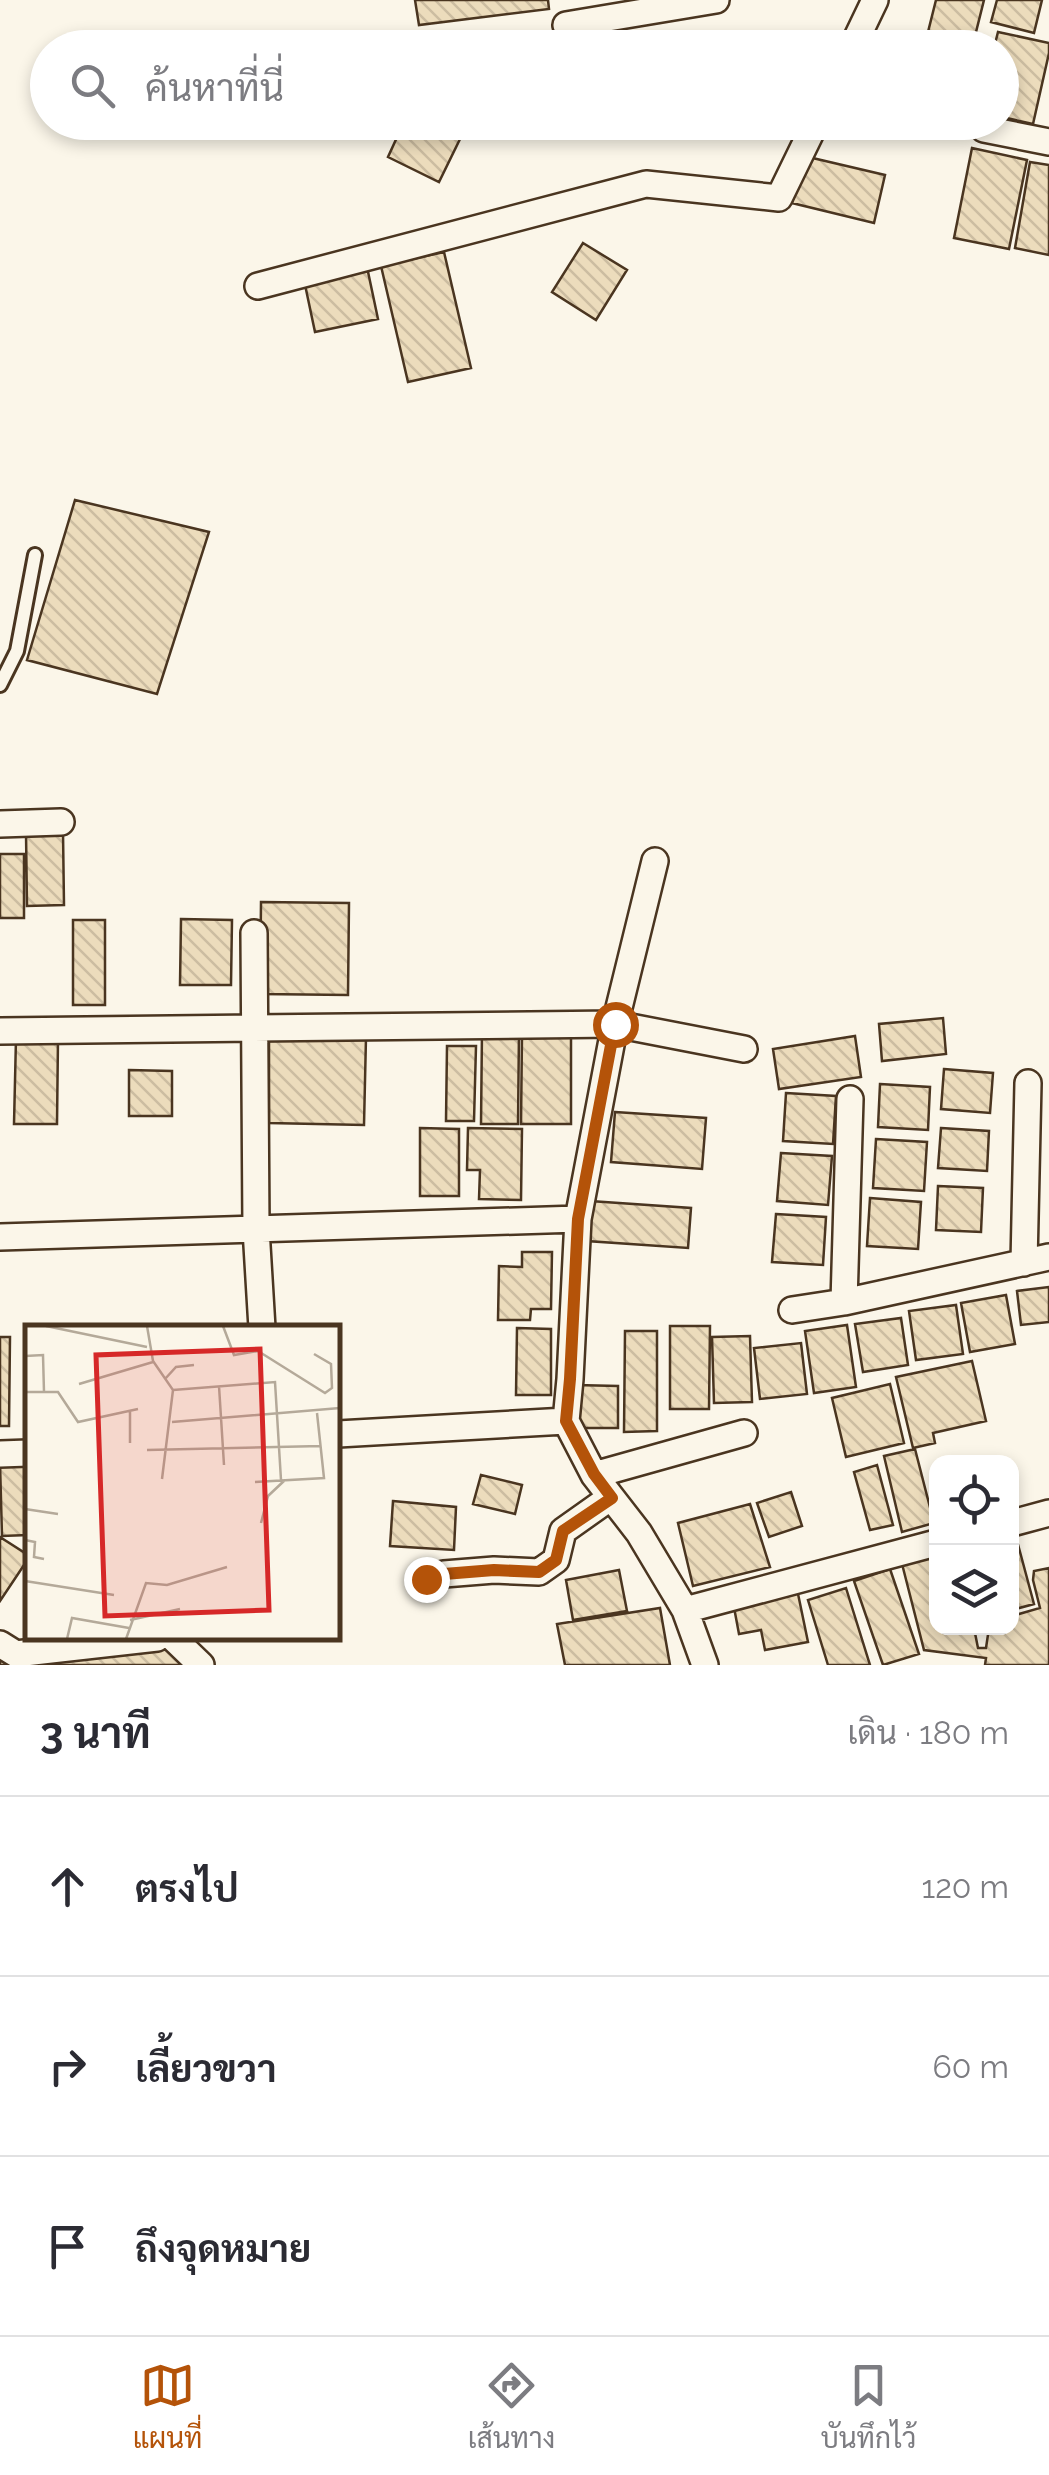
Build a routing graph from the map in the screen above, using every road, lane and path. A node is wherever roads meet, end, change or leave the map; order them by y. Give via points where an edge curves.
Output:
1 (716, 0) edge
2 (874, 0) edge
3 (566, 25) dead end
4 (860, 30) edge
5 (1019, 136) edge
6 (807, 140) edge
7 (1049, 142) edge
8 (258, 286) dead end
9 (35, 554) dead end
10 (0, 684) edge
11 (61, 822) dead end
12 (0, 824) edge
13 (656, 861) dead end
14 (254, 933) dead end
15 (615, 1024) junction
16 (254, 1028) junction
17 (0, 1031) edge
18 (744, 1049) dead end
19 (1028, 1082) dead end
20 (850, 1098) dead end
21 (578, 1219) junction
22 (256, 1230) junction
23 (0, 1237) edge
24 (1036, 1260) edge
25 (844, 1302) junction
26 (792, 1310) dead end
27 (262, 1325) edge
28 (566, 1421) junction
29 (744, 1433) dead end
30 (340, 1434) edge
31 (25, 1453) edge
32 (0, 1454) edge
33 (594, 1474) junction
34 (612, 1498) junction
35 (1049, 1513) edge
36 (1019, 1521) edge
37 (929, 1545) edge
38 (426, 1579) dead end
39 (686, 1610) junction
40 (139, 1640) edge
41 (175, 1640) edge
42 (0, 1644) edge
43 (200, 1665) edge
44 (705, 1665) edge

1 - 3 street
2 - 4 street
5 - 7 street
6 - 8 street via 779,198 646,184
9 - 10 lane via 17,651
11 - 12 street
13 - 15 street
14 - 16 street
15 - 16 street
15 - 18 street
15 - 21 street
16 - 17 street
16 - 22 street
19 - 24 street
20 - 25 street
21 - 22 street
21 - 28 street
22 - 23 street
22 - 27 street
24 - 25 street
25 - 26 street
28 - 30 street
28 - 33 street
29 - 33 street
31 - 32 street
33 - 34 street
34 - 38 street via 563,1531 556,1560 539,1572
34 - 39 street
35 - 36 street
37 - 39 street
39 - 44 street
40 - 42 street via 16,1654
41 - 43 street

